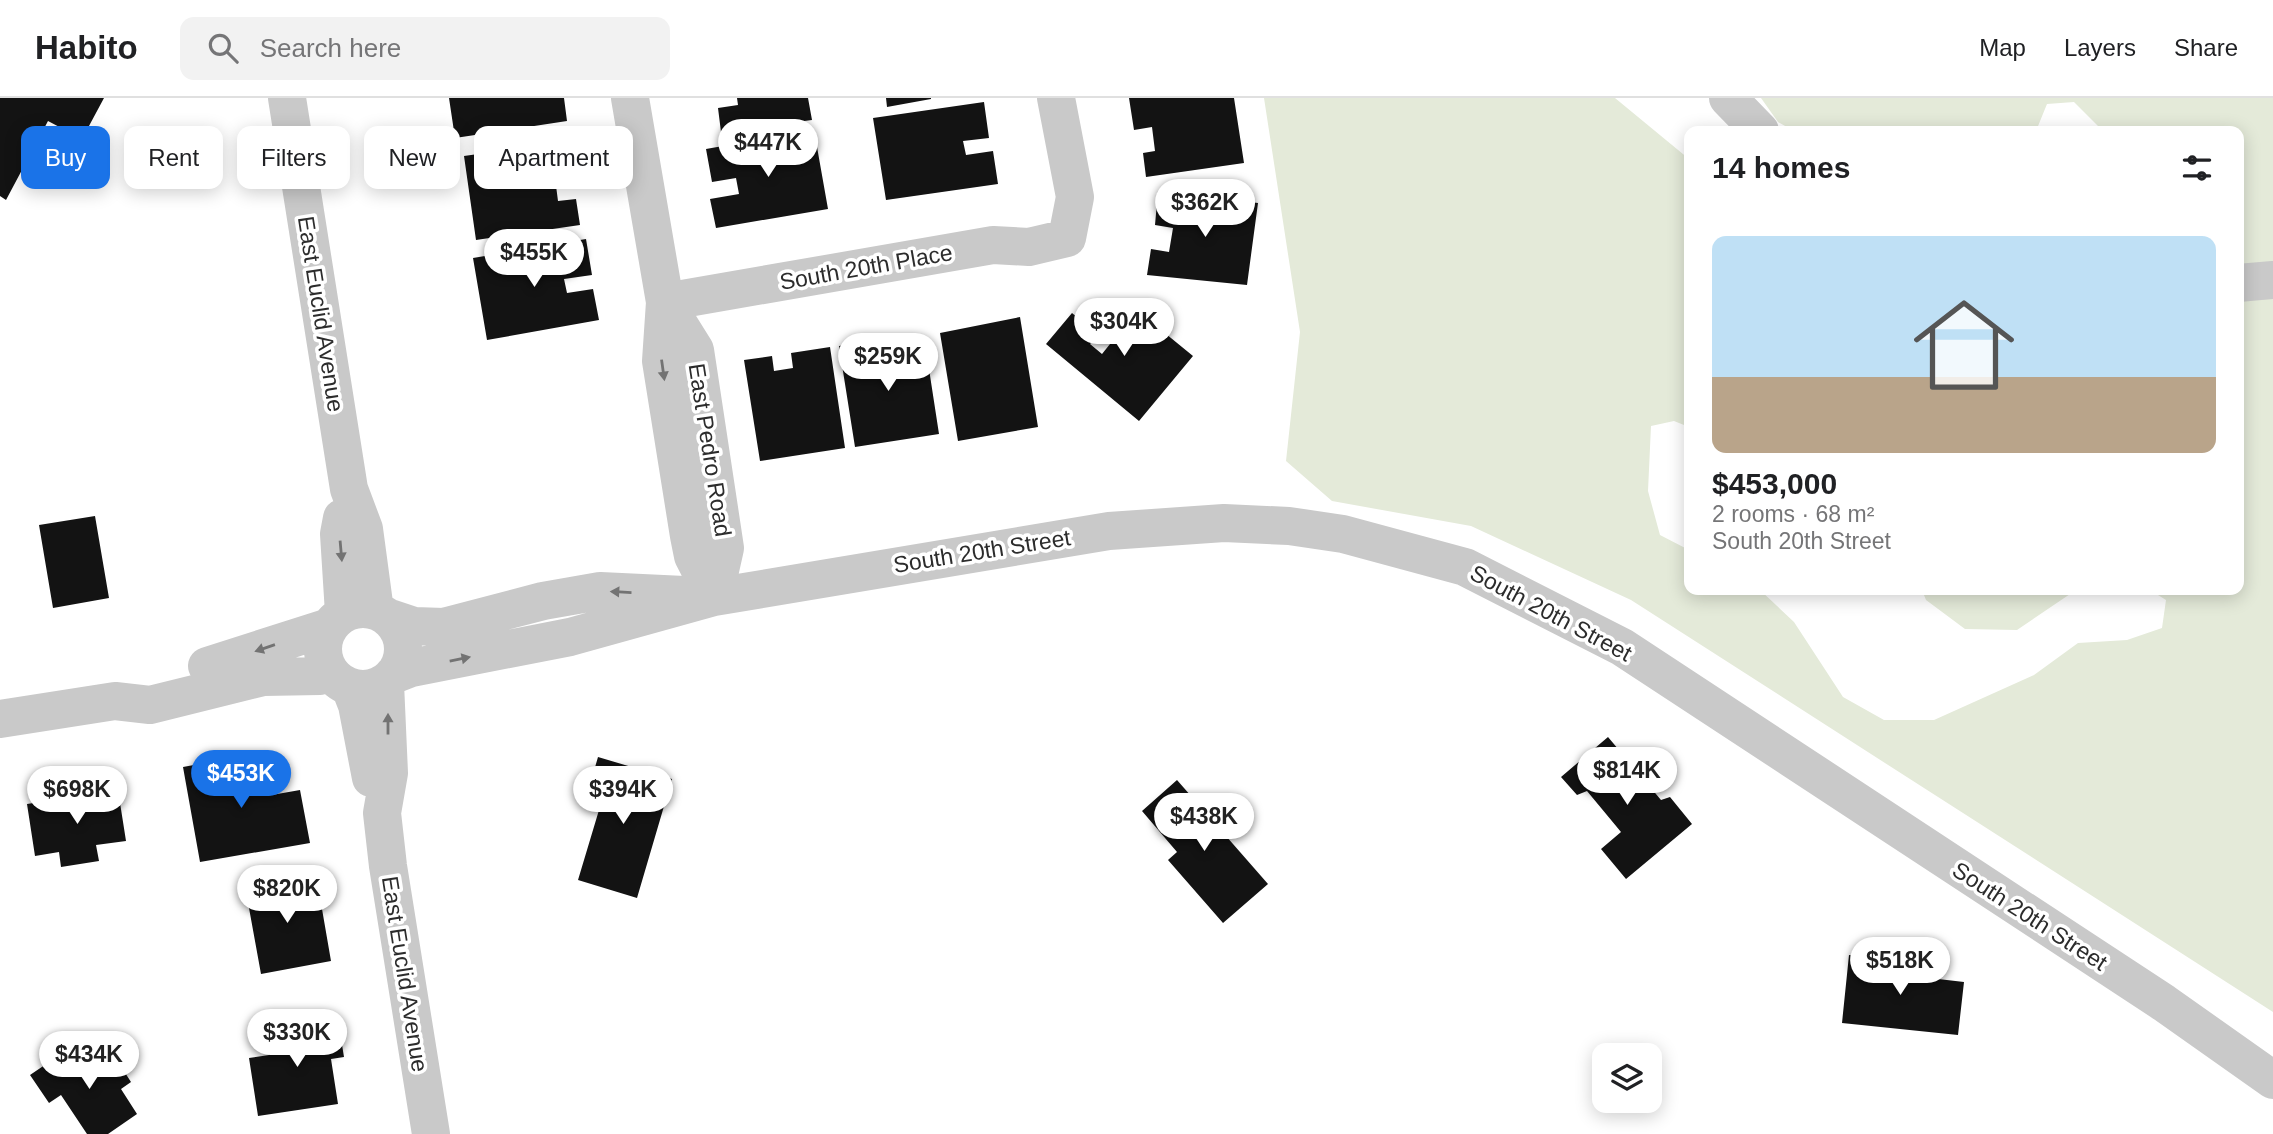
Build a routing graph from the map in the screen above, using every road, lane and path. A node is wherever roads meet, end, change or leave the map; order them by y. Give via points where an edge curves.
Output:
1 (287, 98) edge
2 (629, 98) edge
3 (1056, 98) edge
4 (1728, 98) edge
5 (1755, 126) edge
6 (2273, 280) edge
7 (2244, 282) edge
8 (665, 302) junction
9 (714, 597) junction
10 (359, 617) junction
11 (365, 680) junction
12 (115, 701) junction
13 (0, 719) edge
14 (2273, 1080) edge
15 (431, 1134) edge

1 - 10 street, East Euclid Avenue via 349,489 363,529
2 - 8 street, East Pedro Road
3 - 8 street, South 20th Place via 1075,197 1067,237 1029,247 993,246
4 - 5 street
6 - 7 street
8 - 9 street, East Pedro Road via 662,361 687,523 693,556
9 -> 10 street, South 20th Street via 600,591 444,627
11 -> 9 street, South 20th Street via 570,637
9 - 14 street, South 20th Street via 975,551 1186,523 1289,526 1343,534 1465,567 1622,647 2164,1003
10 - 11 street, East Euclid Avenue via 323,650
10 - 11 street via 396,626 403,651
10 -> 12 street, South 20th Street via 226,661 149,679
11 - 12 street, South 20th Street via 263,677 150,705
11 - 15 street, East Euclid Avenue via 357,705 372,788 382,813
12 - 13 street, South 20th Street

